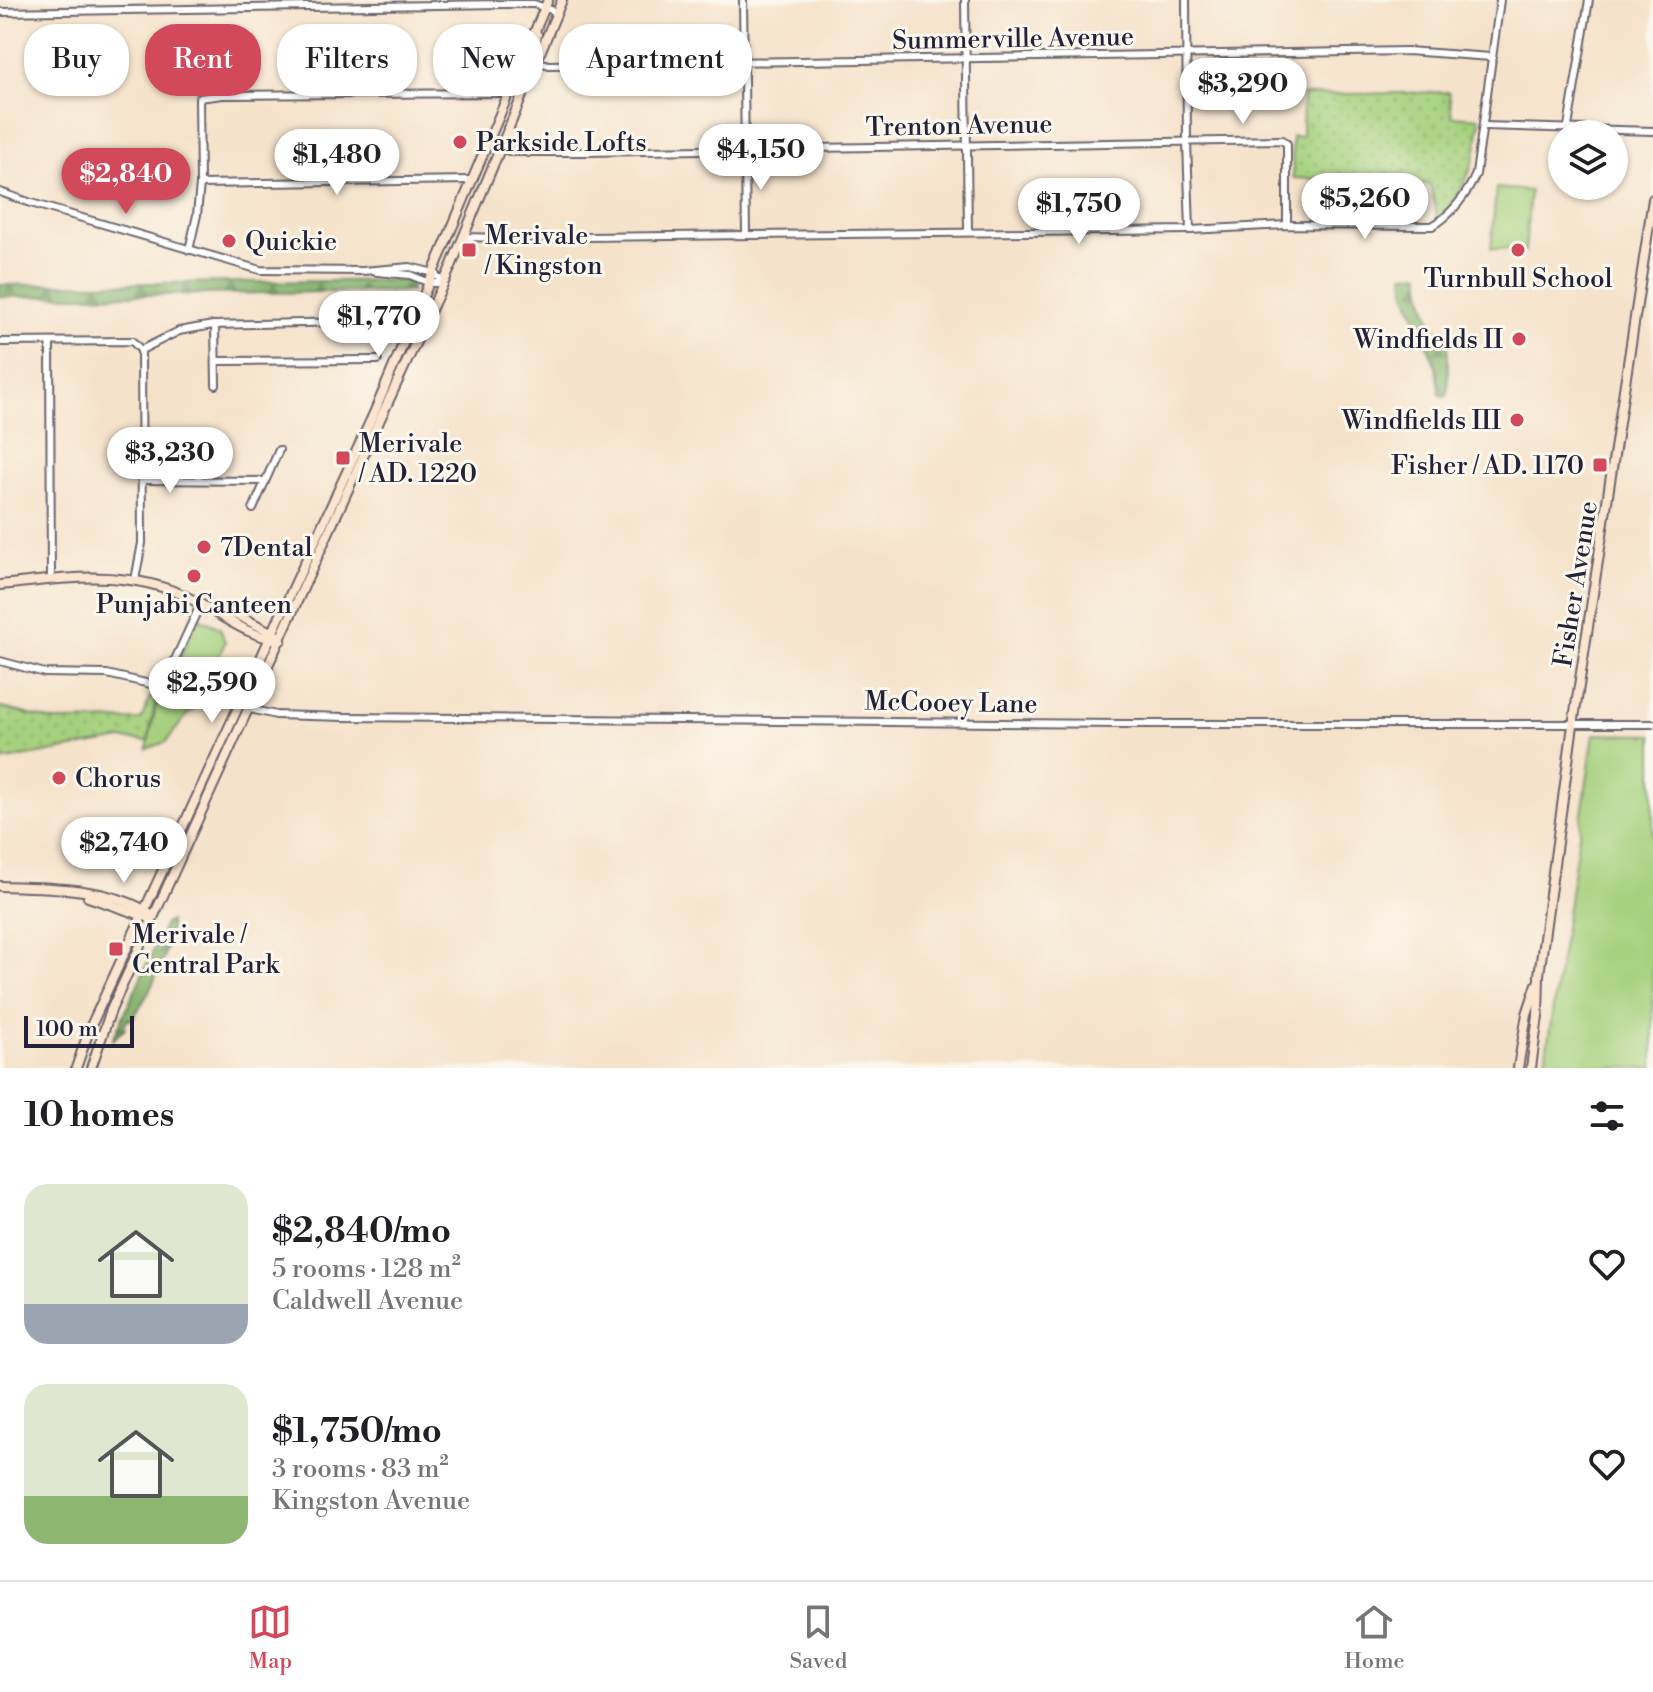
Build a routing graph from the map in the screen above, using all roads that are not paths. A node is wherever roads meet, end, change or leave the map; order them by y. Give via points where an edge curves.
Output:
1 (562, 0) edge
2 (743, 0) edge
3 (965, 0) edge
4 (1186, 0) edge
5 (1500, 0) edge
6 (1589, 0) edge
7 (546, 4) edge
8 (0, 12) edge
9 (557, 12) junction
10 (537, 24) edge
11 (541, 24) edge
12 (743, 24) edge
13 (543, 45) edge
14 (1187, 56) junction
15 (1491, 57) junction
16 (965, 58) junction
17 (752, 61) edge
18 (433, 94) edge
19 (507, 96) edge
20 (521, 96) edge
21 (745, 96) edge
22 (1569, 120) edge
23 (1484, 126) junction
24 (1548, 127) edge
25 (508, 128) junction
26 (1628, 130) edge
27 (1653, 131) edge
28 (1187, 142) junction
29 (487, 144) junction
30 (967, 145) junction
31 (499, 148) junction
32 (746, 149) junction
33 (528, 152) junction
34 (472, 180) junction
35 (200, 184) junction
36 (0, 192) edge
37 (1653, 199) edge
38 (1287, 225) junction
39 (1190, 230) junction
40 (968, 232) junction
41 (746, 235) junction
42 (463, 237) junction
43 (189, 250) junction
44 (363, 271) junction
45 (434, 273) junction
46 (430, 283) junction
47 (444, 283) junction
48 (394, 321) dead end
49 (215, 325) junction
50 (0, 342) edge
51 (50, 342) junction
52 (141, 350) junction
53 (378, 360) dead end
54 (216, 361) junction
55 (216, 385) dead end
56 (200, 448) dead end
57 (279, 450) dead end
58 (142, 480) junction
59 (199, 480) junction
60 (265, 481) junction
61 (253, 509) dead end
62 (51, 580) junction
63 (135, 580) junction
64 (0, 585) edge
65 (205, 605) junction
66 (269, 635) junction
67 (281, 640) junction
68 (0, 661) edge
69 (250, 709) junction
70 (1574, 724) junction
71 (1653, 724) edge
72 (0, 886) edge
73 (143, 913) junction
74 (154, 918) junction
75 (1539, 975) junction
76 (76, 1068) edge
77 (91, 1068) edge
78 (1518, 1068) edge
79 (1531, 1068) edge

1 - 9 main road
2 - 12 street
3 - 16 street
4 - 14 street
5 - 15 street
6 - 22 street
7 - 8 street
7 - 9 street
7 - 10 main road
7 - 11 main road
9 - 13 main road
14 - 15 street, Summerville Avenue via 1407,51
14 - 16 street, Summerville Avenue
14 - 28 street
15 - 23 street
16 - 17 street, Summerville Avenue
16 - 30 street
18 - 35 street via 199,98
19 - 29 main road
20 - 25 main road
21 - 32 street
23 - 24 street
23 - 38 street via 1472,183 1432,226
25 - 31 main road
25 - 33 main road via 516,145
26 - 27 street
28 - 30 street, Trenton Avenue
28 - 38 street, Trenton Avenue via 1287,144
28 - 39 street
29 - 31 street, Trenton Avenue
29 - 34 main road
30 - 32 street, Trenton Avenue
30 - 40 street
31 - 33 street, Trenton Avenue
31 - 42 main road
32 - 33 street, Trenton Avenue
32 - 41 street
34 - 35 street
34 - 45 main road
35 - 43 street
36 - 43 street
37 - 70 main road, Fisher Avenue
38 - 39 street
39 - 40 street
40 - 41 street
41 - 42 street
42 - 47 main road
43 - 44 street via 272,272
44 - 45 street via 410,267
44 - 46 street via 410,275
45 - 46 main road
45 - 47 street
46 - 47 street
46 - 66 main road
47 - 67 main road
48 - 49 street
49 - 52 street via 179,331
49 - 54 street
50 - 51 street
51 - 52 street via 132,341
51 - 62 street
52 - 58 street
53 - 54 street
54 - 55 street
56 - 59 street
57 - 60 street
58 - 59 street
58 - 63 street via 142,543
59 - 60 street
60 - 61 street
62 - 63 main road
62 - 64 main road
63 - 65 main road
65 - 66 main road via 235,624
65 - 68 street via 157,687 116,675 54,674
66 - 67 main road
66 - 73 main road
67 - 69 main road
69 - 70 street, McCooey Lane via 276,715 376,717
69 - 74 main road
70 - 71 street, McCooey Lane
70 - 75 main road, Fisher Avenue
72 - 73 main road via 114,899
73 - 74 main road
73 - 76 main road
74 - 77 main road
75 - 78 main road, Fisher Avenue
75 - 79 main road, Fisher Avenue

